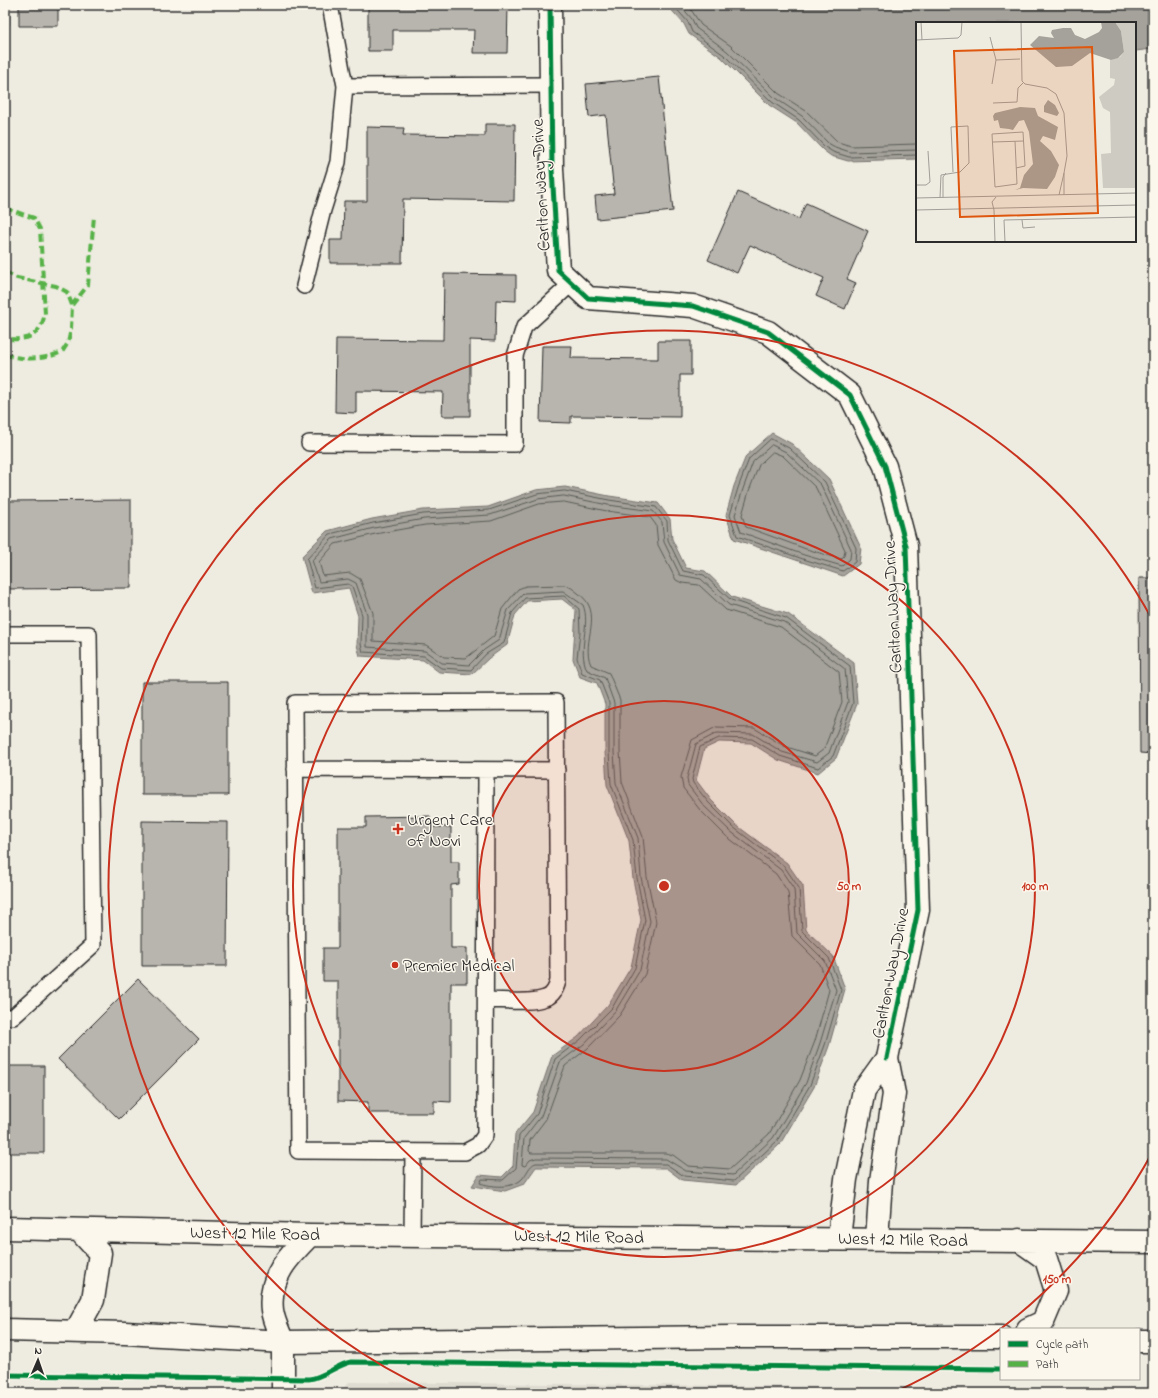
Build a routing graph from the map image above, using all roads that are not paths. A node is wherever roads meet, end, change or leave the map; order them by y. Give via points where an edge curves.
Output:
1 (330, 5) edge
2 (550, 5) edge
3 (551, 85) junction
4 (346, 86) junction
5 (572, 283) junction
6 (304, 286) dead end
7 (309, 443) dead end
8 (5, 634) edge
9 (295, 769) junction
10 (486, 770) junction
11 (556, 770) junction
12 (487, 1000) junction
13 (5, 1017) edge
14 (887, 1058) junction
15 (413, 1153) junction
16 (5, 1228) edge
17 (79, 1230) junction
18 (310, 1235) junction
19 (412, 1235) junction
20 (839, 1238) junction
21 (877, 1239) junction
22 (1019, 1240) junction
23 (1153, 1242) edge
24 (1030, 1328) edge
25 (5, 1330) edge
26 (76, 1331) junction
27 (1000, 1337) edge
28 (1140, 1341) edge
29 (1153, 1341) edge
30 (283, 1342) junction
31 (283, 1393) edge

1 - 4 lane
2 - 3 main road, Carlton Way Drive
3 - 4 lane
3 - 5 main road, Carlton Way Drive via 552,169 558,270
4 - 6 lane via 338,162
5 - 7 lane via 524,327 515,356 515,444
5 - 14 main road, Carlton Way Drive via 588,298 692,306 768,332 850,395 885,466 906,546 918,910
8 - 13 lane via 89,634 93,945 13,1017
9 - 10 lane
9 - 11 lane via 295,703 556,702
9 - 15 lane via 298,1151
10 - 11 lane
10 - 12 lane
11 - 12 lane via 558,981 555,991 546,998 536,1000
12 - 15 lane via 485,1135 478,1145 465,1152
14 - 20 main road, Carlton Way Drive via 864,1090 846,1179
14 - 21 main road, Carlton Way Drive via 894,1094 881,1181
15 - 19 lane
16 - 17 main road, West 12 Mile Road
17 - 18 main road, West 12 Mile Road
17 - 26 main road via 100,1253 93,1300
18 - 19 main road, West 12 Mile Road
18 - 30 main road via 286,1259 274,1282 272,1310
19 - 20 main road, West 12 Mile Road
20 - 21 main road, West 12 Mile Road
21 - 22 main road, West 12 Mile Road
22 - 23 main road, West 12 Mile Road
22 - 24 main road via 1046,1259 1056,1291 1043,1322
25 - 26 main road
26 - 30 main road
27 - 30 main road
28 - 29 main road
30 - 31 main road

